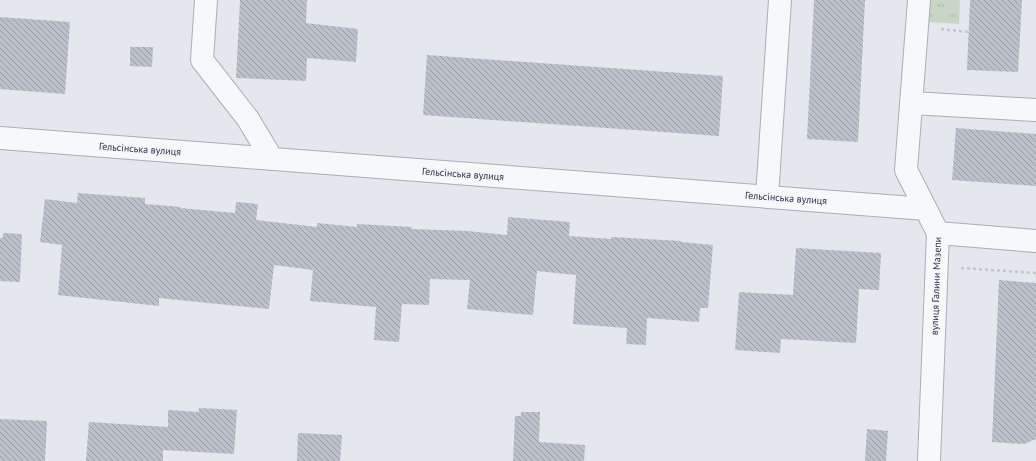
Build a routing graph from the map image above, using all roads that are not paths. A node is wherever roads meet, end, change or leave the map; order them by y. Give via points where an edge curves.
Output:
1 (206, 0) edge
2 (780, 0) edge
3 (919, 0) edge
4 (911, 103) junction
5 (1036, 110) edge
6 (0, 138) edge
7 (272, 159) junction
8 (767, 197) junction
9 (926, 209) junction
10 (938, 233) junction
11 (1036, 241) edge
12 (929, 461) edge

1 - 7 street via 202,60 248,119
2 - 8 street
3 - 4 street, вулиця Галини Мазепи
4 - 5 street
4 - 9 street, вулиця Галини Мазепи via 906,170
6 - 7 street, Гельсінська вулиця
7 - 8 street, Гельсінська вулиця
8 - 9 street, Гельсінська вулиця
9 - 10 street, вулиця Галини Мазепи
10 - 11 street
10 - 12 street, вулиця Галини Мазепи

